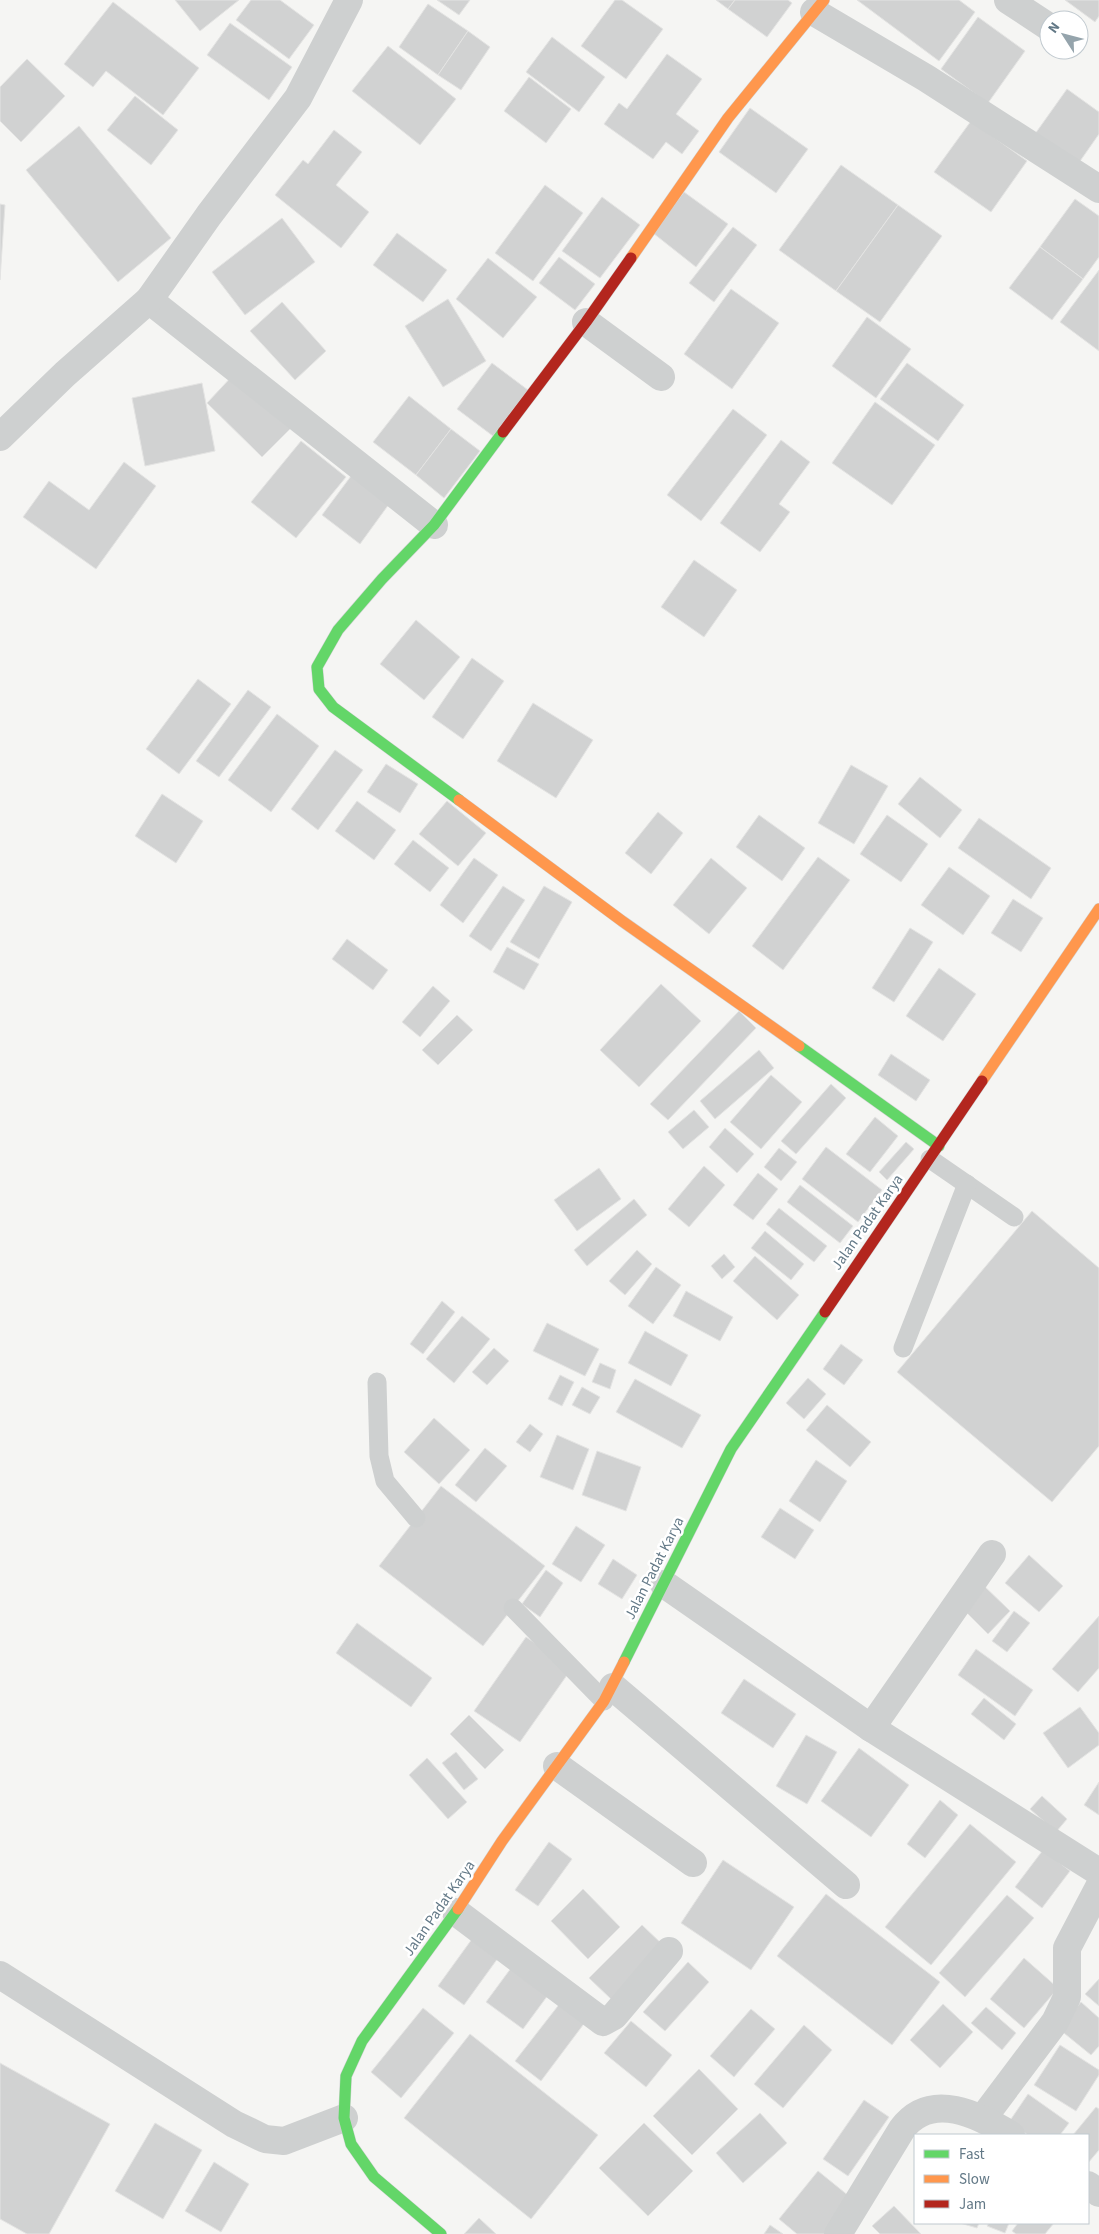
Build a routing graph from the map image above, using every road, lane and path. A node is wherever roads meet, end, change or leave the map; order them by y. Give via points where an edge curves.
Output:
1 (349, 0) edge
2 (1008, 0) edge
3 (819, 6) edge
4 (1039, 20) edge
5 (1099, 189) edge
6 (149, 300) junction
7 (586, 322) junction
8 (661, 378) dead end
9 (0, 437) edge
10 (434, 525) junction
11 (1099, 909) edge
12 (935, 1153) junction
13 (967, 1184) junction
14 (1014, 1216) dead end
15 (903, 1348) dead end
16 (377, 1382) dead end
17 (416, 1518) dead end
18 (992, 1554) dead end
19 (664, 1584) junction
20 (513, 1608) dead end
21 (608, 1694) junction
22 (870, 1728) junction
23 (557, 1766) junction
24 (693, 1863) dead end
25 (1099, 1872) edge
26 (846, 1885) dead end
27 (1099, 1887) edge
28 (456, 1912) junction
29 (669, 1951) dead end
30 (0, 1974) edge
31 (344, 2118) junction
32 (983, 2118) junction
33 (1009, 2134) edge
34 (441, 2234) edge
35 (838, 2234) edge

1 - 6 street via 298,98
2 - 4 street
3 - 5 street
3 - 7 street via 728,118
6 - 9 street
6 - 10 street
7 - 8 street
7 - 10 street
10 - 12 street via 338,630 317,667 319,690 333,707
11 - 12 street, Jalan Padat Karya
12 - 13 lane
12 - 19 street, Jalan Padat Karya via 731,1449
13 - 14 lane
13 - 15 lane
16 - 17 lane via 379,1456 385,1481
18 - 22 street
19 - 21 street, Jalan Padat Karya
19 - 22 street
20 - 21 lane
21 - 23 street, Jalan Padat Karya
21 - 26 street
22 - 25 street
23 - 24 street
23 - 28 street, Jalan Padat Karya via 502,1841
27 - 32 street via 1066,1948 1066,1997 1055,2022
28 - 29 street via 603,2022 614,2016
28 - 31 street, Jalan Padat Karya via 362,2041 346,2076
30 - 31 street via 234,2124 265,2139 284,2141
31 - 34 street, Jalan Padat Karya via 350,2144 374,2177
32 - 33 street
32 - 35 street via 958,2110 934,2108 909,2120

